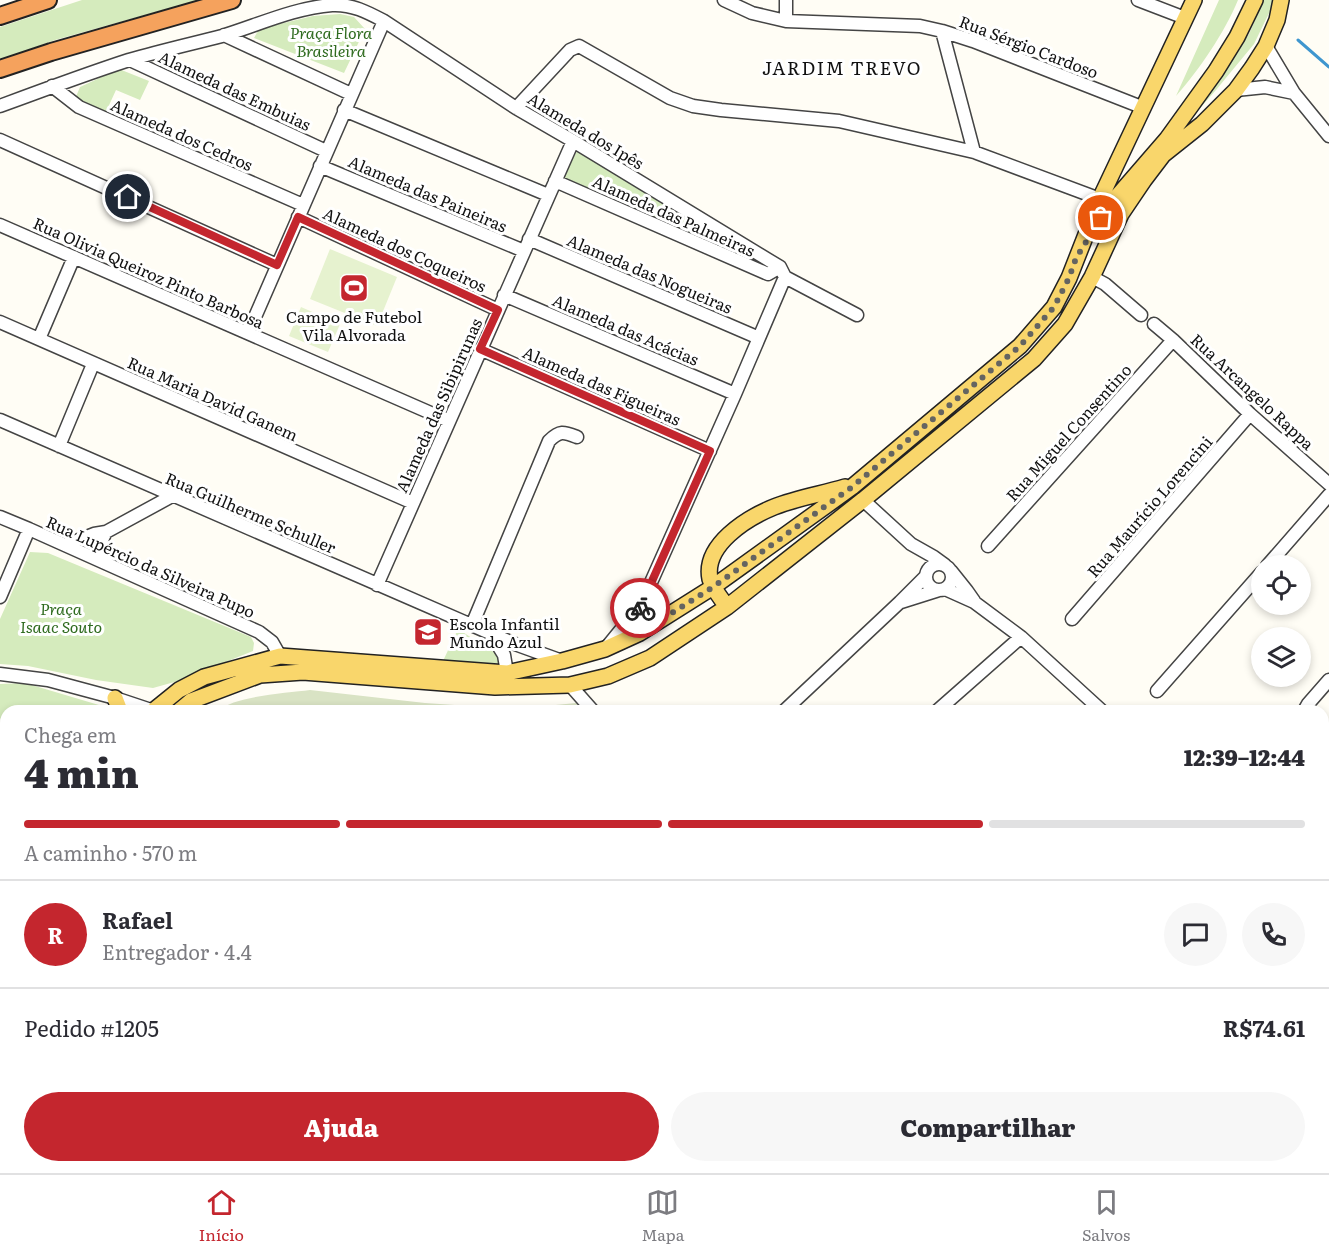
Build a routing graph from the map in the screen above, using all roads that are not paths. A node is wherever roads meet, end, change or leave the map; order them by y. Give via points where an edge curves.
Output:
1 (48, 0) edge
2 (232, 0) edge
3 (724, 0) edge
4 (786, 0) edge
5 (1138, 0) edge
6 (1194, 0) edge
7 (1255, 0) edge
8 (1281, 0) edge
9 (0, 16) edge
10 (1185, 18) junction
11 (384, 21) junction
12 (786, 21) junction
13 (942, 31) junction
14 (224, 35) junction
15 (1266, 46) junction
16 (130, 60) junction
17 (0, 69) edge
18 (52, 86) junction
19 (1236, 90) junction
20 (1294, 93) junction
21 (351, 94) junction
22 (0, 106) edge
23 (516, 108) junction
24 (1144, 108) junction
25 (344, 110) junction
26 (1329, 136) edge
27 (1167, 139) junction
28 (0, 140) edge
29 (573, 141) junction
30 (326, 151) junction
31 (974, 152) junction
32 (320, 166) junction
33 (1144, 180) junction
34 (555, 181) junction
35 (548, 195) junction
36 (1100, 199) junction
37 (303, 205) junction
38 (298, 217) junction
39 (0, 225) edge
40 (526, 245) junction
41 (74, 257) junction
42 (1076, 258) junction
43 (277, 265) junction
44 (783, 272) junction
45 (1092, 276) junction
46 (504, 295) junction
47 (498, 310) junction
48 (857, 315) dead end
49 (1141, 315) dead end
50 (0, 322) edge
51 (1154, 324) dead end
52 (248, 333) junction
53 (759, 338) junction
54 (39, 339) junction
55 (1173, 339) junction
56 (480, 349) junction
57 (93, 364) junction
58 (735, 394) junction
59 (1251, 414) junction
60 (0, 420) edge
61 (449, 421) junction
62 (577, 437) dead end
63 (59, 446) junction
64 (710, 451) junction
65 (1329, 484) edge
66 (852, 487) junction
67 (1329, 495) edge
68 (172, 496) junction
69 (863, 500) junction
70 (413, 503) junction
71 (0, 517) edge
72 (29, 529) junction
73 (106, 532) junction
74 (911, 544) junction
75 (66, 545) junction
76 (988, 546) dead end
77 (1277, 555) edge
78 (108, 564) junction
79 (948, 568) junction
80 (926, 573) junction
81 (377, 585) junction
82 (1251, 585) edge
83 (713, 587) junction
84 (942, 589) junction
85 (0, 597) edge
86 (900, 602) junction
87 (974, 602) junction
88 (640, 607) junction
89 (727, 607) junction
90 (1072, 619) dead end
91 (472, 625) junction
92 (490, 633) junction
93 (640, 633) junction
94 (1021, 637) junction
95 (601, 650) junction
96 (280, 656) junction
97 (650, 658) junction
98 (562, 661) junction
99 (507, 673) junction
100 (0, 675) edge
101 (255, 676) junction
102 (1329, 680) edge
103 (570, 685) junction
104 (1157, 692) dead end
105 (118, 704) edge
106 (161, 705) edge
107 (186, 705) edge
108 (588, 705) edge
109 (790, 705) edge
110 (944, 705) edge
111 (1095, 705) edge
112 (1307, 705) edge

1 - 9 highway
2 - 17 highway
3 - 12 street, Rua Sérgio Cardoso via 752,13
4 - 12 street
5 - 10 street
6 - 10 main road
7 - 27 main road via 1216,71
8 - 15 main road
10 - 24 main road
11 - 14 street, Alameda dos Ipês via 368,12 333,5
11 - 21 street
11 - 23 street, Alameda dos Ipês
12 - 13 street, Rua Sérgio Cardoso via 920,26
13 - 24 street, Rua Sérgio Cardoso
13 - 31 street
14 - 16 street, Alameda dos Ipês
14 - 21 street
15 - 19 main road
15 - 20 street
16 - 18 street, Alameda dos Ipês
16 - 30 street, Alameda das Embuias
18 - 22 street, Alameda dos Ipês
18 - 37 street, Alameda dos Cedros via 78,107
19 - 20 street via 1265,87
19 - 33 main road via 1202,124 1162,155
20 - 26 street
21 - 25 street
23 - 29 street, Alameda dos Ipês
23 - 31 street via 570,50 579,46 670,98 693,106 839,121
24 - 36 main road
25 - 30 street
25 - 35 street
27 - 33 main road
27 - 42 main road via 1109,206
28 - 43 street
29 - 34 street, Alameda das Sibipirunas
29 - 44 street, Alameda dos Ipês
30 - 32 street
31 - 36 street
32 - 37 street
32 - 40 street, Alameda das Paineiras
33 - 45 main road via 1121,214
34 - 35 street, Alameda das Sibipirunas
34 - 44 street, Alameda das Palmeiras via 768,274
35 - 40 street, Alameda das Sibipirunas
36 - 42 main road
37 - 38 street
38 - 43 street
38 - 47 street, Alameda dos Coqueiros
39 - 41 street, Rua Olivia Queiroz Pinto Barbosa
40 - 46 street, Alameda das Sibipirunas
40 - 53 street, Alameda das Nogueiras
41 - 52 street, Rua Olivia Queiroz Pinto Barbosa
41 - 54 street
42 - 66 main road via 1054,307 1020,346
43 - 52 street
44 - 48 street, Alameda dos Ipês
44 - 53 street
45 - 49 street
45 - 69 main road via 1065,324 1034,359
46 - 47 street, Alameda das Sibipirunas
46 - 58 street, Alameda das Acácias
47 - 56 street, Alameda das Sibipirunas
50 - 54 street, Rua Maria David Ganem
51 - 55 street, Rua Arcangelo Rappa
52 - 61 street, Rua Olivia Queiroz Pinto Barbosa
53 - 58 street
54 - 57 street, Rua Maria David Ganem
55 - 59 street, Rua Arcangelo Rappa
55 - 76 street, Rua Miguel Consentino
56 - 61 street, Alameda das Sibipirunas
56 - 64 street, Alameda das Figueiras
57 - 63 street
57 - 70 street, Rua Maria David Ganem
58 - 64 street
59 - 65 street, Rua Arcangelo Rappa
59 - 90 street, Rua Maurício Lorencini
60 - 63 street, Rua Guilherme Schuller
61 - 70 street, Alameda das Sibipirunas
62 - 91 street via 556,434 549,441
63 - 68 street, Rua Guilherme Schuller
64 - 88 street
66 - 69 main road
66 - 83 main road
66 - 83 main road via 787,502 738,528 718,546 711,559
67 - 77 street
68 - 73 street
68 - 81 street, Rua Guilherme Schuller
69 - 74 street
69 - 89 main road
70 - 81 street, Alameda das Sibipirunas
71 - 72 street, Rua Lupércio da Silveira Pupo
72 - 75 street, Rua Lupércio da Silveira Pupo
72 - 85 street
73 - 75 street
73 - 78 street via 99,548
74 - 79 street
74 - 80 street
75 - 78 street, Rua Lupércio da Silveira Pupo
78 - 96 street, Rua Lupércio da Silveira Pupo via 260,632
79 - 80 street via 937,564
79 - 84 street via 952,579
79 - 87 street
80 - 84 street via 928,584
80 - 86 street
81 - 91 street, Rua Guilherme Schuller
82 - 104 street
83 - 89 main road
83 - 93 main road
84 - 86 street
84 - 87 street
86 - 109 street
87 - 94 street
88 - 93 street
88 - 95 street
89 - 97 main road
91 - 92 street, Rua Guilherme Schuller
92 - 98 street, Rua Guilherme Schuller
92 - 99 street via 504,655
93 - 95 main road
93 - 97 main road
94 - 110 street
94 - 111 street
95 - 98 main road
95 - 103 main road via 568,675
96 - 99 main road
96 - 101 main road via 270,669
96 - 106 main road via 204,677
97 - 103 main road via 608,676
98 - 99 main road
100 - 105 street via 48,680
101 - 103 main road via 303,672 495,687
101 - 107 main road
102 - 112 street
103 - 108 street

